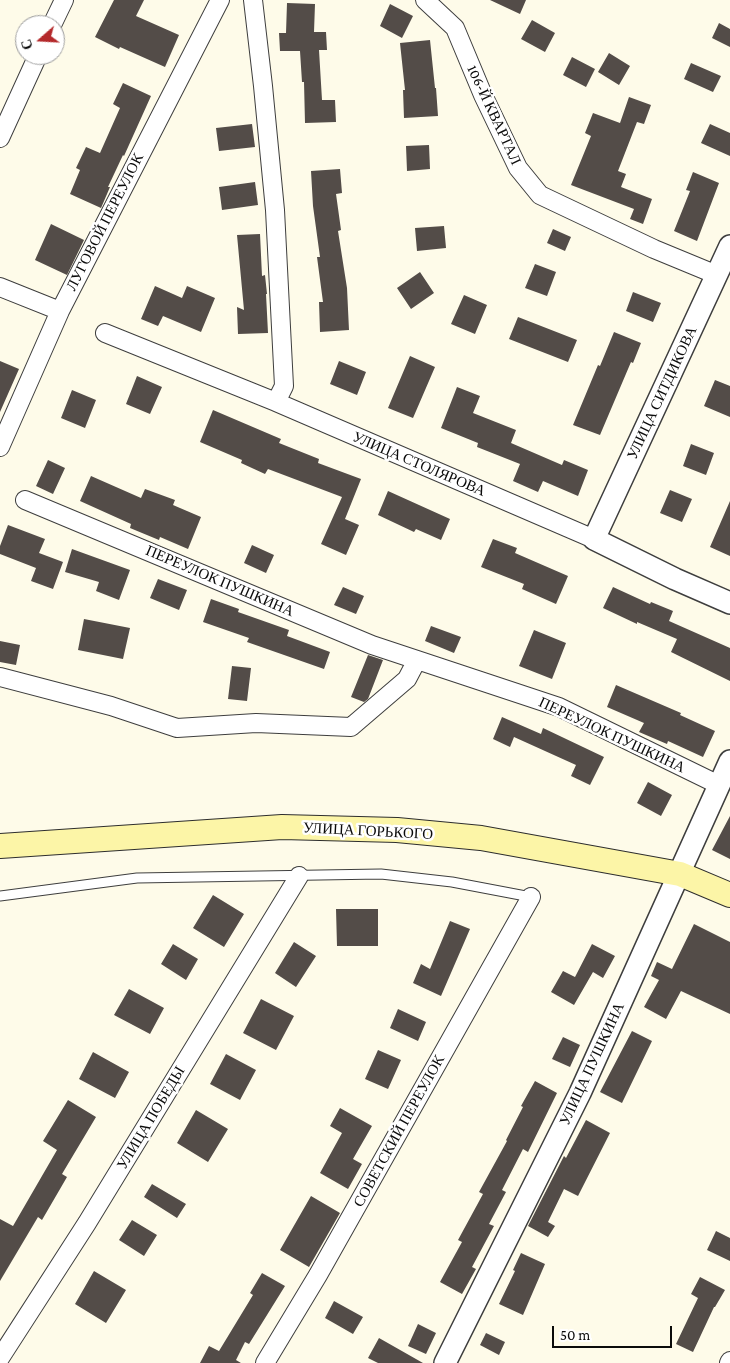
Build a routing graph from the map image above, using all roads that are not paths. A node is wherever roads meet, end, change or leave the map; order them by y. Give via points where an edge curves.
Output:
1 (64, 0) edge
2 (220, 0) edge
3 (253, 0) edge
4 (425, 0) edge
5 (57, 15) edge
6 (33, 65) edge
7 (0, 138) edge
8 (730, 246) edge
9 (717, 275) junction
10 (0, 287) edge
11 (60, 311) junction
12 (105, 333) dead end
13 (276, 402) junction
14 (0, 448) edge
15 (25, 500) dead end
16 (594, 539) junction
17 (730, 603) edge
18 (417, 660) junction
19 (0, 677) edge
20 (730, 761) edge
21 (719, 785) junction
22 (0, 846) edge
23 (680, 874) junction
24 (299, 876) junction
25 (730, 895) edge
26 (0, 896) edge
27 (531, 897) joint
28 (0, 1358) edge
29 (265, 1363) edge
30 (445, 1363) edge

1 - 5 street
2 - 11 street, ЛУГОВОЙ ПЕРЕУЛОК
3 - 13 street via 275,210 284,386
4 - 9 street, 106-Й КВАРТАЛ via 455,28 518,168 540,194 654,250
6 - 7 street
8 - 9 street, УЛИЦА СИТДИКОВА
9 - 16 street, УЛИЦА СИТДИКОВА
10 - 11 street
11 - 14 street, ЛУГОВОЙ ПЕРЕУЛОК
12 - 13 street, УЛИЦА СТОЛЯРОВА
13 - 16 street, УЛИЦА СТОЛЯРОВА
15 - 18 street, ПЕРЕУЛОК ПУШКИНА
16 - 17 street, УЛИЦА СТОЛЯРОВА
18 - 19 street via 407,679 351,727 256,723 177,728
18 - 21 street, ПЕРЕУЛОК ПУШКИНА via 559,707
20 - 21 street, УЛИЦА ПУШКИНА
21 - 23 street, УЛИЦА ПУШКИНА
22 - 23 main road, УЛИЦА ГОРЬКОГО via 282,827 397,830 481,838
23 - 25 main road, УЛИЦА ГОРЬКОГО
23 - 30 street, УЛИЦА ПУШКИНА via 580,1093
24 - 26 lane via 136,878
24 - 27 lane via 381,874 452,882
24 - 28 street, УЛИЦА ПОБЕДЫ via 87,1223
27 - 29 street, СОВЕТСКИЙ ПЕРЕУЛОК

